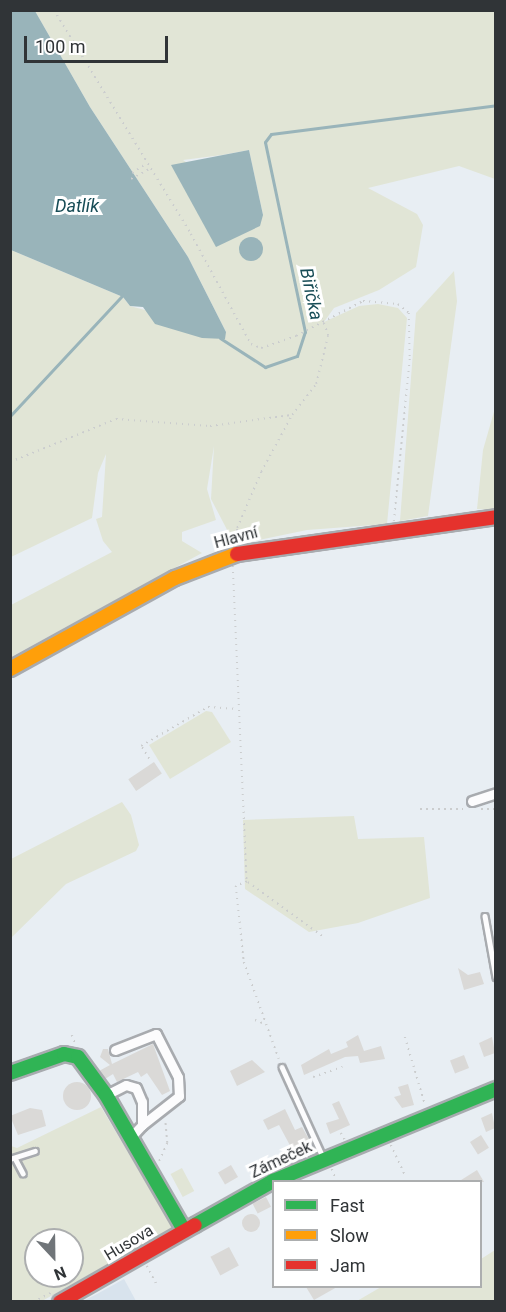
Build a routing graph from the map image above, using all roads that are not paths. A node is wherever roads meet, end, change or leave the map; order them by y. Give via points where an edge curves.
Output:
1 (495, 517) edge
2 (10, 669) edge
3 (495, 794) edge
4 (472, 801) dead end
5 (483, 917) dead end
6 (495, 977) edge
7 (115, 1050) dead end
8 (282, 1067) road end
9 (10, 1073) edge
10 (495, 1089) edge
11 (106, 1095) junction
12 (142, 1125) junction
13 (130, 1138) junction
14 (36, 1151) dead end
15 (13, 1160) edge
16 (327, 1162) junction
17 (23, 1173) dead end
18 (289, 1180) edge
19 (272, 1188) edge
20 (184, 1230) junction
21 (58, 1296) edge

1 - 2 street, Hlavní via 234,554 175,578
3 - 4 street
5 - 6 lane
7 - 12 street via 148,1035 161,1038 181,1087 162,1111
8 - 16 lane
9 - 11 street via 70,1054 84,1064
10 - 16 street, Zámeček
11 - 12 street via 126,1085 136,1088 142,1102
11 - 13 street
12 - 13 street
13 - 20 street
14 - 15 lane
15 - 17 lane
16 - 18 street, Zámeček
19 - 20 street, Zámeček
20 - 21 street, Husova

